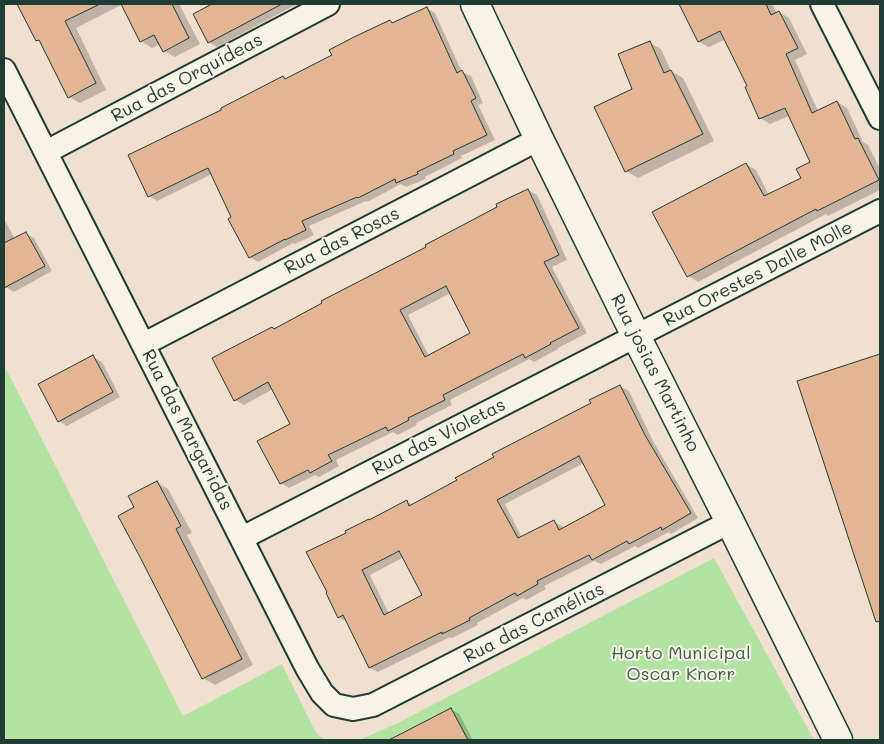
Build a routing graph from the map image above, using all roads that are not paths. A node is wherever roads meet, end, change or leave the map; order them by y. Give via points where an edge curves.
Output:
1 (328, 4) edge
2 (475, 4) edge
3 (822, 4) edge
4 (4, 70) edge
5 (880, 118) edge
6 (540, 139) junction
7 (46, 152) junction
8 (880, 211) edge
9 (636, 336) junction
10 (144, 344) junction
11 (730, 522) junction
12 (242, 538) junction
13 (334, 705) joint
14 (838, 740) edge

1 - 7 street, Rua das Orquídeas
2 - 6 street, Rua josias Martinho
3 - 5 street
4 - 7 street, Rua das Margaridas
6 - 9 street, Rua josias Martinho
6 - 10 street, Rua das Rosas
7 - 10 street, Rua das Margaridas
8 - 9 street, Rua Orestes Dalle Molle
9 - 11 street, Rua josias Martinho
9 - 12 street, Rua das Violetas
10 - 12 street, Rua das Margaridas
11 - 13 street, Rua das Camélias via 373,705 353,709
11 - 14 street, Rua josias Martinho
12 - 13 street, Rua das Margaridas via 307,668 322,693

